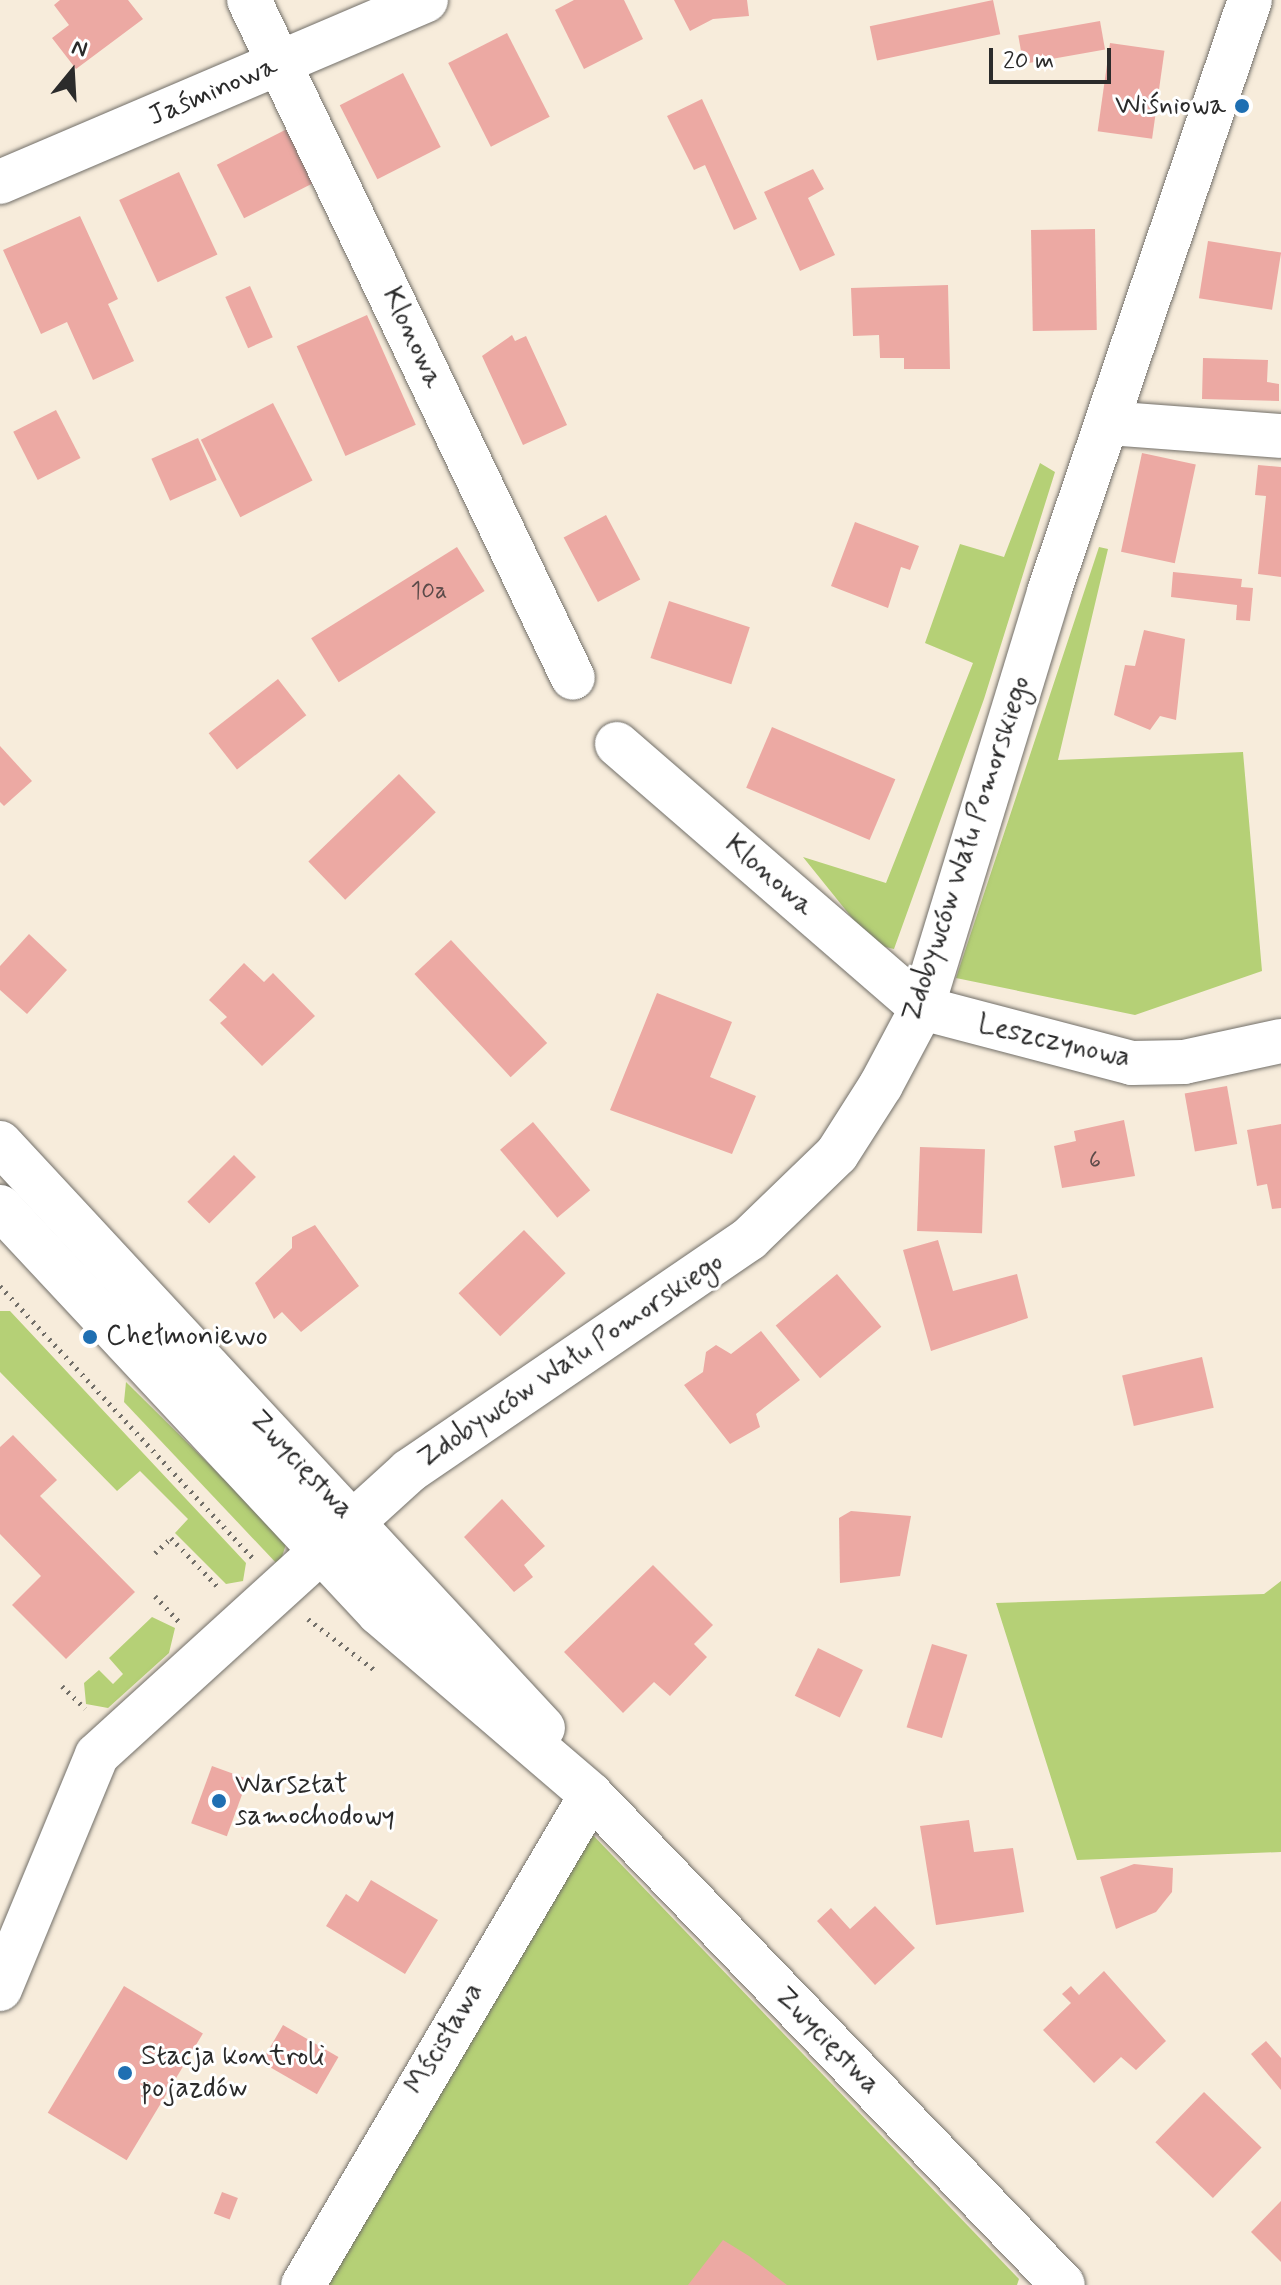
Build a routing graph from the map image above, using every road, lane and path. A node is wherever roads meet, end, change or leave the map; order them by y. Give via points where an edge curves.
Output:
1 (249, 0) edge
2 (426, 0) edge
3 (1250, 0) edge
4 (283, 63) junction
5 (0, 182) edge
6 (1108, 423) junction
7 (1281, 436) edge
8 (573, 678) dead end
9 (617, 744) dead end
10 (922, 1008) junction
11 (1281, 1041) edge
12 (0, 1143) edge
13 (0, 1207) edge
14 (0, 1286) edge
15 (352, 1521) junction
16 (322, 1552) junction
17 (155, 1553) dead end
18 (218, 1587) dead end
19 (284, 1591) junction
20 (351, 1656) dead end
21 (591, 1795) junction
22 (0, 1989) edge
23 (1053, 2281) edge
24 (303, 2285) edge

1 - 4 street, Klonowa
2 - 4 street, Jaśminowa
3 - 6 street, Zdobywców Wału Pomorskiego
4 - 5 street, Jaśminowa
4 - 8 street, Klonowa
6 - 7 street
6 - 10 street, Zdobywców Wału Pomorskiego
9 - 10 street, Klonowa
10 - 11 street, Leszczynowa via 1132,1063 1184,1062
10 - 15 street, Zdobywców Wału Pomorskiego via 837,1154 749,1239 409,1471
12 - 15 street, Zwycięstwa
13 - 16 street, Zwycięstwa
14 - 19 path
15 - 16 street, Zdobywców Wału Pomorskiego
15 - 21 street, Zwycięstwa via 536,1718
16 - 19 street, Zdobywców Wału Pomorskiego
16 - 21 street, Zwycięstwa via 408,1640
17 - 18 path via 171,1538
19 - 20 path
19 - 22 street, Zdobywców Wału Pomorskiego via 97,1755
21 - 23 street, Zwycięstwa
21 - 24 street, Mścisława

